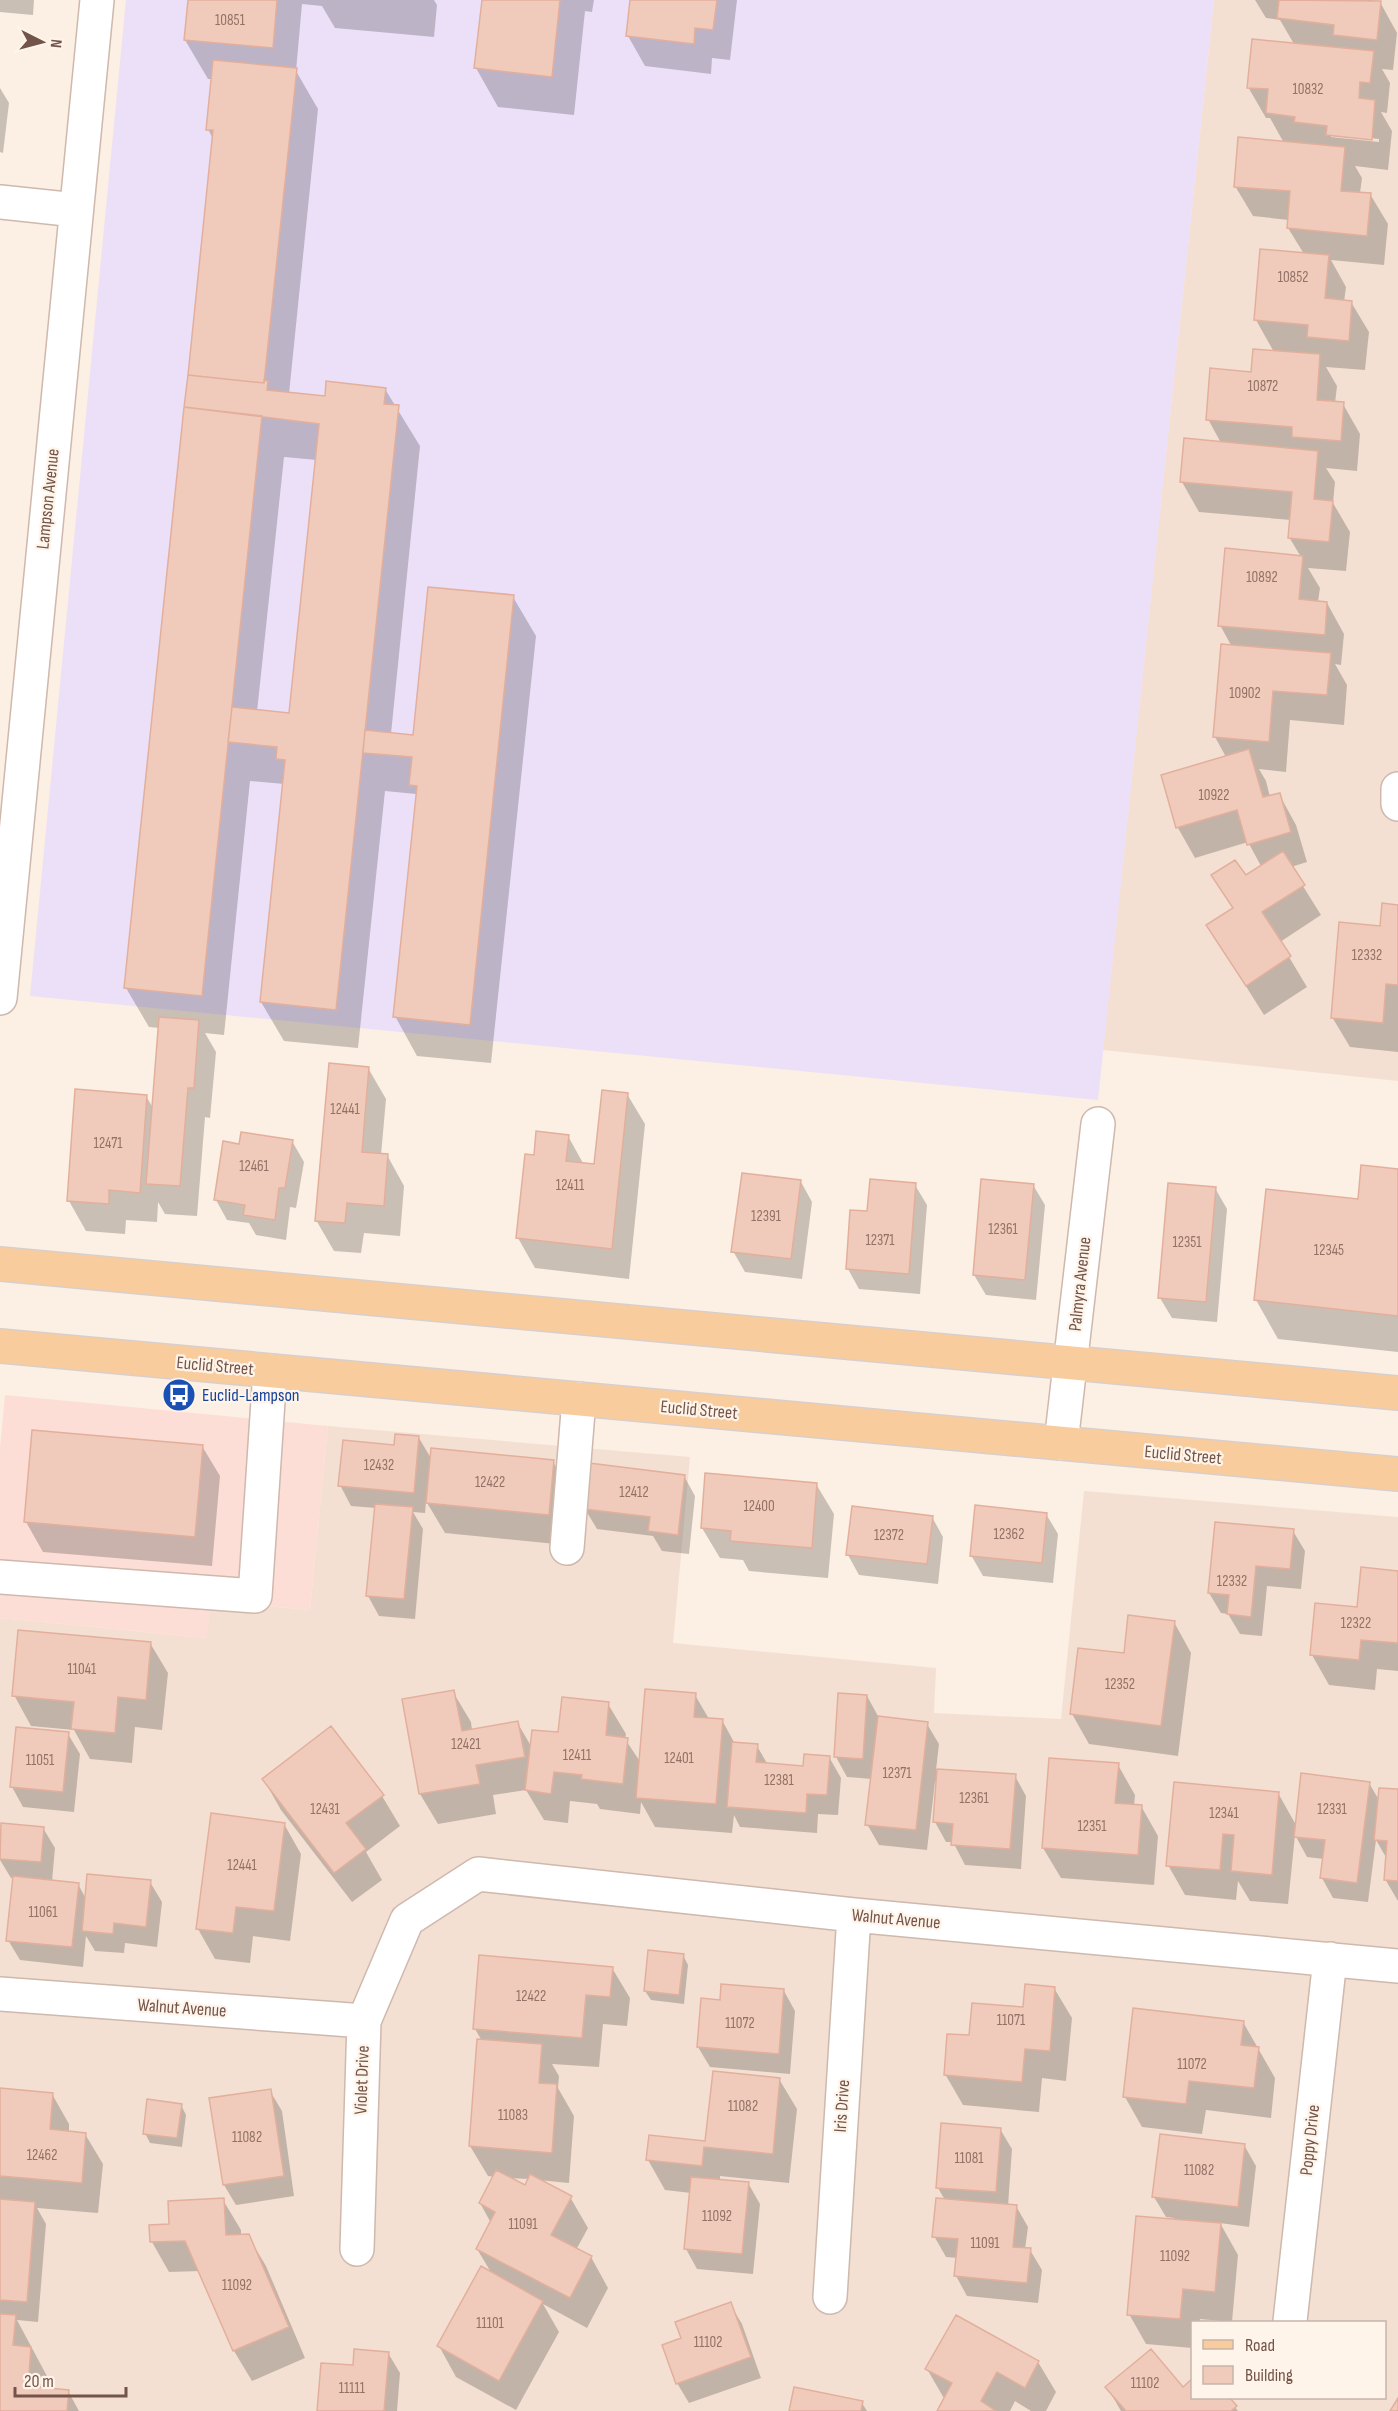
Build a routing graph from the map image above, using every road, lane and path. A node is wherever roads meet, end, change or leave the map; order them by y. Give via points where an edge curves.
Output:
1 (97, 0) edge
2 (0, 202) edge
3 (76, 210) junction
4 (0, 998) edge
5 (1098, 1124) dead end
6 (0, 1264) edge
7 (0, 1346) edge
8 (1071, 1363) junction
9 (270, 1371) junction
10 (1398, 1393) edge
11 (579, 1399) junction
12 (1062, 1443) junction
13 (1398, 1474) edge
14 (567, 1548) dead end
15 (0, 1576) edge
16 (854, 1915) junction
17 (407, 1920) joint
18 (1330, 1959) junction
19 (1398, 1966) edge
20 (0, 1994) edge
21 (364, 2021) junction
22 (357, 2248) dead end
23 (830, 2297) dead end
24 (1290, 2321) edge

1 - 3 street, Lampson Avenue
2 - 3 street
3 - 4 street, Lampson Avenue
5 - 8 street, Palmyra Avenue
6 - 8 main road
7 - 9 main road, Euclid Street
8 - 10 main road
8 - 12 street, Palmyra Avenue
9 - 11 main road, Euclid Street
9 - 15 street via 255,1596
11 - 12 main road, Euclid Street
11 - 14 street
12 - 13 main road, Euclid Street
16 - 17 street, Walnut Avenue via 478,1874
16 - 18 street, Walnut Avenue
16 - 23 street, Iris Drive
17 - 21 street, Violet Drive
18 - 19 street, Walnut Avenue
18 - 24 street, Poppy Drive
20 - 21 street, Walnut Avenue
21 - 22 street, Violet Drive

